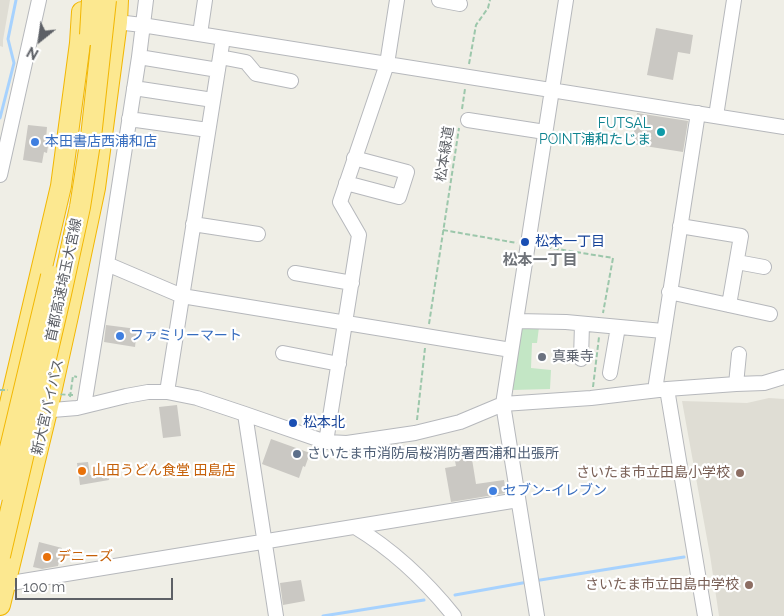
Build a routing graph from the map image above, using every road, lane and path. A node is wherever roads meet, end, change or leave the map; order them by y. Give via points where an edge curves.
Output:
1 (39, 0) edge
2 (82, 0) edge
3 (92, 0) edge
4 (106, 0) edge
5 (118, 0) edge
6 (146, 0) edge
7 (205, 0) edge
8 (397, 0) edge
9 (439, 0) edge
10 (490, 0) edge
11 (566, 0) edge
12 (734, 0) edge
13 (460, 4) dead end
14 (117, 22) junction
15 (142, 25) junction
16 (200, 34) junction
17 (223, 38) junction
18 (138, 57) junction
19 (219, 63) junction
20 (387, 64) junction
21 (467, 76) junction
22 (291, 81) dead end
23 (134, 88) junction
24 (552, 90) junction
25 (213, 100) junction
26 (698, 113) junction
27 (716, 116) junction
28 (129, 119) junction
29 (463, 120) junction
30 (784, 127) edge
31 (208, 130) junction
32 (545, 132) junction
33 (354, 158) junction
34 (0, 175) edge
35 (346, 183) junction
36 (193, 224) junction
37 (680, 226) junction
38 (258, 234) dead end
39 (528, 244) junction
40 (737, 262) junction
41 (107, 264) junction
42 (764, 267) dead end
43 (295, 273) dead end
44 (352, 283) junction
45 (669, 292) junction
46 (182, 296) junction
47 (729, 305) junction
48 (770, 314) dead end
49 (516, 321) junction
50 (345, 323) junction
51 (582, 324) junction
52 (601, 325) junction
53 (618, 327) junction
54 (663, 331) junction
55 (512, 350) junction
56 (283, 354) dead end
57 (739, 354) dead end
58 (581, 359) dead end
59 (339, 364) junction
60 (610, 373) dead end
61 (783, 374) edge
62 (77, 377) dead end
63 (736, 384) junction
64 (75, 386) dead end
65 (661, 390) junction
66 (167, 392) junction
67 (591, 398) junction
68 (503, 404) junction
69 (84, 406) junction
70 (47, 411) junction
71 (4, 413) edge
72 (245, 414) junction
73 (326, 442) junction
74 (0, 446) edge
75 (0, 490) edge
76 (518, 500) junction
77 (355, 528) junction
78 (264, 542) junction
79 (0, 556) edge
80 (5, 584) junction
81 (0, 604) edge
82 (276, 616) edge
83 (454, 616) edge
84 (537, 616) edge
85 (706, 616) edge

1 - 34 street
2 - 71 highway via 80,44 61,186
3 - 75 highway, 首都高速埼玉大宮線, bridge via 79,135 67,204
4 - 79 highway, 首都高速埼玉大宮線, bridge via 92,137 80,207
5 - 14 highway, 新大宮バイパス
6 - 15 street
7 - 16 street
8 - 20 street
9 - 13 street
10 - 21 path, 松本緑道 via 476,25
11 - 24 street
12 - 27 street
14 - 15 street
14 - 70 highway, 新大宮バイパス via 95,188
15 - 16 street
15 - 18 street
16 - 17 street
17 - 19 street
17 - 20 street
18 - 19 street
18 - 23 street
19 - 22 street via 246,62 256,74
19 - 25 street
20 - 21 street
20 - 33 street
21 - 24 street
21 - 29 path, 松本緑道
23 - 25 street
23 - 28 street
24 - 26 street
24 - 32 street
25 - 31 street
26 - 27 street
26 - 37 street
27 - 30 street
28 - 31 street
28 - 41 street
29 - 32 street
29 - 39 path, 松本緑道 via 443,230
31 - 36 street
32 - 39 street
33 - 35 street
33 - 35 street via 407,172 400,197
35 - 44 street via 340,202 359,235
36 - 38 street
36 - 46 street
37 - 40 street via 741,236
37 - 45 street
39 - 49 street
39 - 52 path via 613,258
40 - 42 street
40 - 47 street
41 - 46 street
41 - 69 street
43 - 44 street
44 - 50 street
45 - 47 street
45 - 54 street
46 - 50 street
46 - 66 street
47 - 48 street
49 - 51 street
49 - 55 street
50 - 55 street
50 - 59 street
51 - 52 street
51 - 58 street
52 - 53 street
52 - 67 path
53 - 54 street
53 - 60 street
54 - 65 street
55 - 68 street
56 - 59 street
57 - 63 street
59 - 73 street
61 - 63 street via 764,383
62 - 64 path via 73,376 71,396
63 - 65 street
65 - 67 street
65 - 85 street
66 - 69 street via 148,392
66 - 72 street
67 - 68 street
68 - 73 street via 460,422 415,433 347,443
68 - 76 street
69 - 70 street
70 - 71 street
70 - 80 highway, 新大宮バイパス
71 - 74 highway
72 - 73 street
72 - 78 street
76 - 77 street
76 - 84 street
77 - 78 street
77 - 83 street via 374,538 404,563
78 - 80 street
78 - 82 street
80 - 81 highway, 新大宮バイパス

